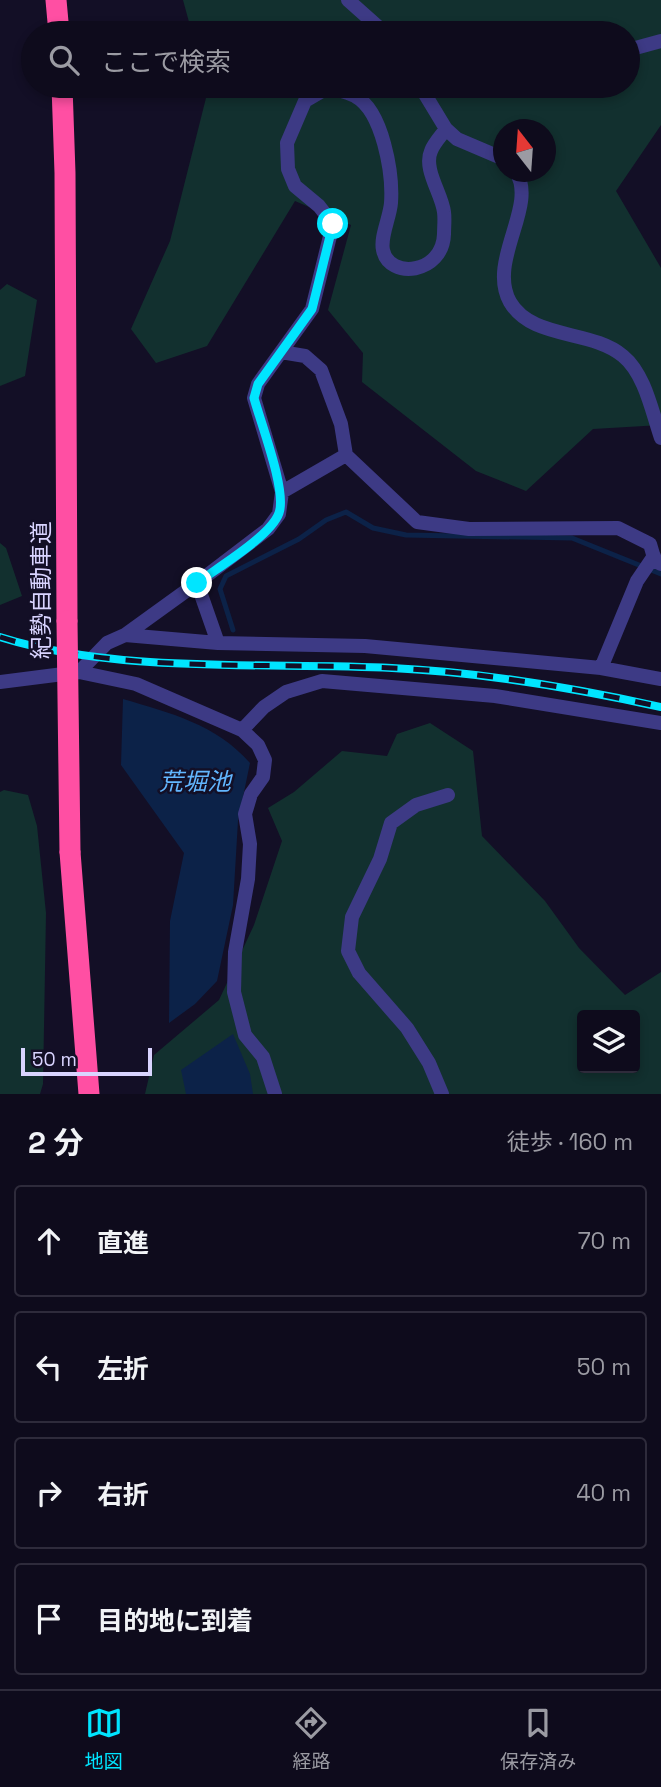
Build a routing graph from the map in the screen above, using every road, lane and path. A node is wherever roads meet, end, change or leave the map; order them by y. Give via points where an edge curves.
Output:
1 (56, 0) edge
2 (348, 0) edge
3 (58, 21) edge
4 (372, 21) edge
5 (661, 41) edge
6 (640, 47) edge
7 (62, 98) edge
8 (310, 98) edge
9 (358, 98) edge
10 (427, 98) edge
11 (446, 129) junction
12 (493, 155) edge
13 (521, 182) edge
14 (281, 352) junction
15 (661, 438) edge
16 (346, 455) junction
17 (282, 492) junction
18 (657, 560) edge
19 (197, 583) junction
20 (125, 635) junction
21 (218, 643) junction
22 (601, 668) junction
23 (79, 672) junction
24 (661, 679) edge
25 (0, 682) edge
26 (661, 723) edge
27 (242, 730) junction
28 (448, 795) dead end
29 (89, 1094) edge
30 (275, 1094) edge
31 (442, 1094) edge

1 - 3 highway
2 - 4 street
5 - 6 street
7 - 29 highway, 紀勢自動車道, bridge via 70,852
8 - 14 street via 287,143 288,169 295,186 319,205 333,224 332,237 312,309
9 - 11 street via 373,116 387,151 391,202 383,250 389,261 406,268 419,270 434,261 443,243 444,211 431,173 430,153
10 - 11 street
11 - 12 street via 457,139
13 - 15 street via 505,262 510,302 528,322 602,342 625,357 639,377
14 - 16 street via 305,356 321,370 341,424
14 - 17 street via 258,384 254,398
16 - 17 street
16 - 18 street via 417,522 469,529 618,528 650,544
17 - 19 street via 279,514 268,529
18 - 22 street via 637,580
19 - 20 street
19 - 21 street
20 - 21 street
20 - 23 street via 107,643
21 - 22 street via 365,646
22 - 24 street
23 - 25 street
23 - 27 street via 136,684
26 - 27 street via 495,696 322,681 286,692
27 - 30 street via 258,745 265,760 245,814 250,844 248,879 234,952 234,992 245,1035 263,1057
28 - 31 street via 416,805 391,823 380,859 352,917 348,951 359,974 407,1028

